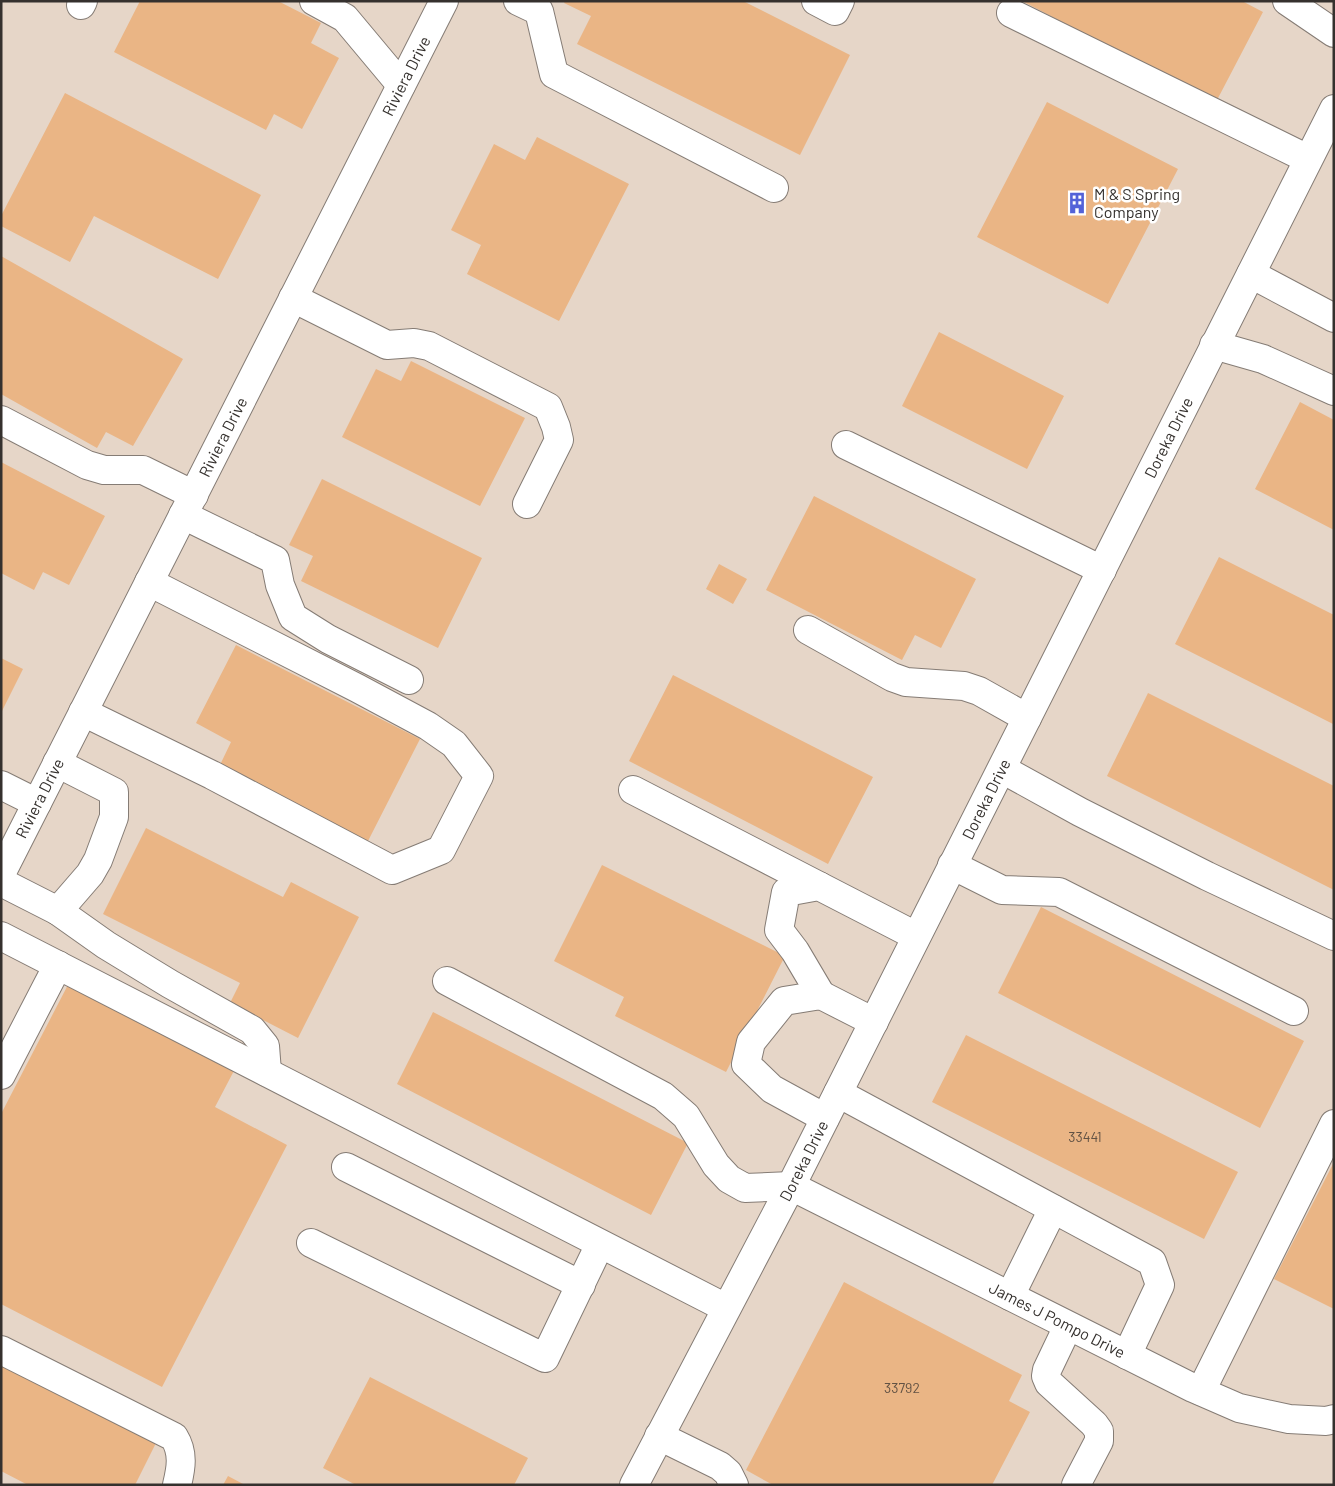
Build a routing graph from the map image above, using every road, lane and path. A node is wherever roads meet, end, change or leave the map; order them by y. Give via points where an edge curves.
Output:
1 (314, 1) edge
2 (444, 1) edge
3 (518, 1) edge
4 (816, 1) edge
5 (840, 1) edge
6 (1287, 1) edge
7 (1012, 13) dead end
8 (1334, 33) edge
9 (401, 85) junction
10 (1334, 109) edge
11 (1319, 155) edge
12 (774, 188) dead end
13 (1250, 274) junction
14 (293, 298) junction
15 (1334, 318) edge
16 (1214, 345) junction
17 (1334, 392) edge
18 (1, 420) edge
19 (846, 445) dead end
20 (527, 504) dead end
21 (188, 505) junction
22 (1102, 570) junction
23 (149, 582) junction
24 (808, 630) dead end
25 (409, 680) dead end
26 (83, 712) junction
27 (1028, 718) junction
28 (57, 763) junction
29 (1002, 769) junction
30 (1, 785) edge
31 (633, 790) dead end
32 (37, 803) junction
33 (952, 865) junction
34 (1, 874) edge
35 (1, 882) edge
36 (820, 886) junction
37 (58, 911) junction
38 (1, 936) edge
39 (916, 936) junction
40 (1334, 936) edge
41 (58, 965) junction
42 (448, 981) dead end
43 (820, 995) junction
44 (1294, 1011) dead end
45 (874, 1022) junction
46 (267, 1072) junction
47 (1, 1075) edge
48 (838, 1093) junction
49 (825, 1118) junction
50 (1334, 1124) edge
51 (346, 1167) dead end
52 (791, 1186) junction
53 (1053, 1209) junction
54 (311, 1243) dead end
55 (600, 1244) junction
56 (581, 1285) junction
57 (1010, 1296) junction
58 (726, 1308) junction
59 (1068, 1326) junction
60 (1, 1350) edge
61 (1126, 1355) junction
62 (1201, 1391) junction
63 (1334, 1419) edge
64 (659, 1436) junction
65 (177, 1485) edge
66 (634, 1485) edge
67 (734, 1485) edge
68 (1076, 1485) edge

1 - 9 street via 345,18
2 - 9 street, Riviera Drive
3 - 12 street via 539,11 554,74
4 - 5 street via 835,11
6 - 8 street
7 - 11 street
9 - 14 street, Riviera Drive
10 - 11 street, Doreka Drive
11 - 13 street, Doreka Drive
13 - 15 street
13 - 16 street, Doreka Drive
14 - 20 street via 387,346 414,343 429,346 548,408 559,440
14 - 21 street, Riviera Drive
16 - 17 street via 1263,359
16 - 22 street, Doreka Drive
18 - 21 street via 87,465 104,470 143,470
19 - 22 street
21 - 23 street, Riviera Drive
21 - 25 street via 275,560 280,585 293,616 328,639
22 - 27 street, Doreka Drive
23 - 26 street, Riviera Drive
23 - 26 street via 428,726 454,744 479,776 440,850 392,870 212,775
24 - 27 street via 906,682 964,686
26 - 28 street, Riviera Drive
27 - 29 street, Doreka Drive
28 - 32 street, Riviera Drive
28 - 37 street via 114,792 114,817 98,860
29 - 33 street, Doreka Drive
29 - 40 street via 1206,876
30 - 32 street
31 - 36 street
32 - 34 street, Riviera Drive
33 - 39 street, Doreka Drive
33 - 44 street via 1002,890 1059,892
35 - 37 street
36 - 39 street
36 - 43 street via 786,892 779,930
37 - 46 street via 106,945 252,1030 265,1046
38 - 41 street
39 - 45 street, Doreka Drive
41 - 46 street
41 - 47 street
42 - 52 street via 663,1096 686,1116 716,1165 729,1179 745,1188
43 - 45 street
43 - 49 street via 784,1001 751,1042 746,1064 772,1089
45 - 48 street, Doreka Drive
46 - 55 street
48 - 49 street, Doreka Drive
48 - 53 street
49 - 52 street, Doreka Drive
50 - 62 street
51 - 56 street
52 - 57 street, James J Pompo Drive
52 - 58 street, Doreka Drive
53 - 57 street
53 - 61 street via 1152,1262 1160,1286
54 - 56 street via 545,1358
55 - 56 street
55 - 58 street
57 - 59 street, James J Pompo Drive
58 - 64 street, Doreka Drive
59 - 61 street, James J Pompo Drive
59 - 68 street via 1046,1376 1099,1431 1099,1441
60 - 65 street via 174,1438 180,1447 181,1469
61 - 62 street, James J Pompo Drive
62 - 63 street, James J Pompo Drive via 1239,1408 1290,1419
64 - 66 street, Doreka Drive
64 - 67 street via 720,1466 728,1472

